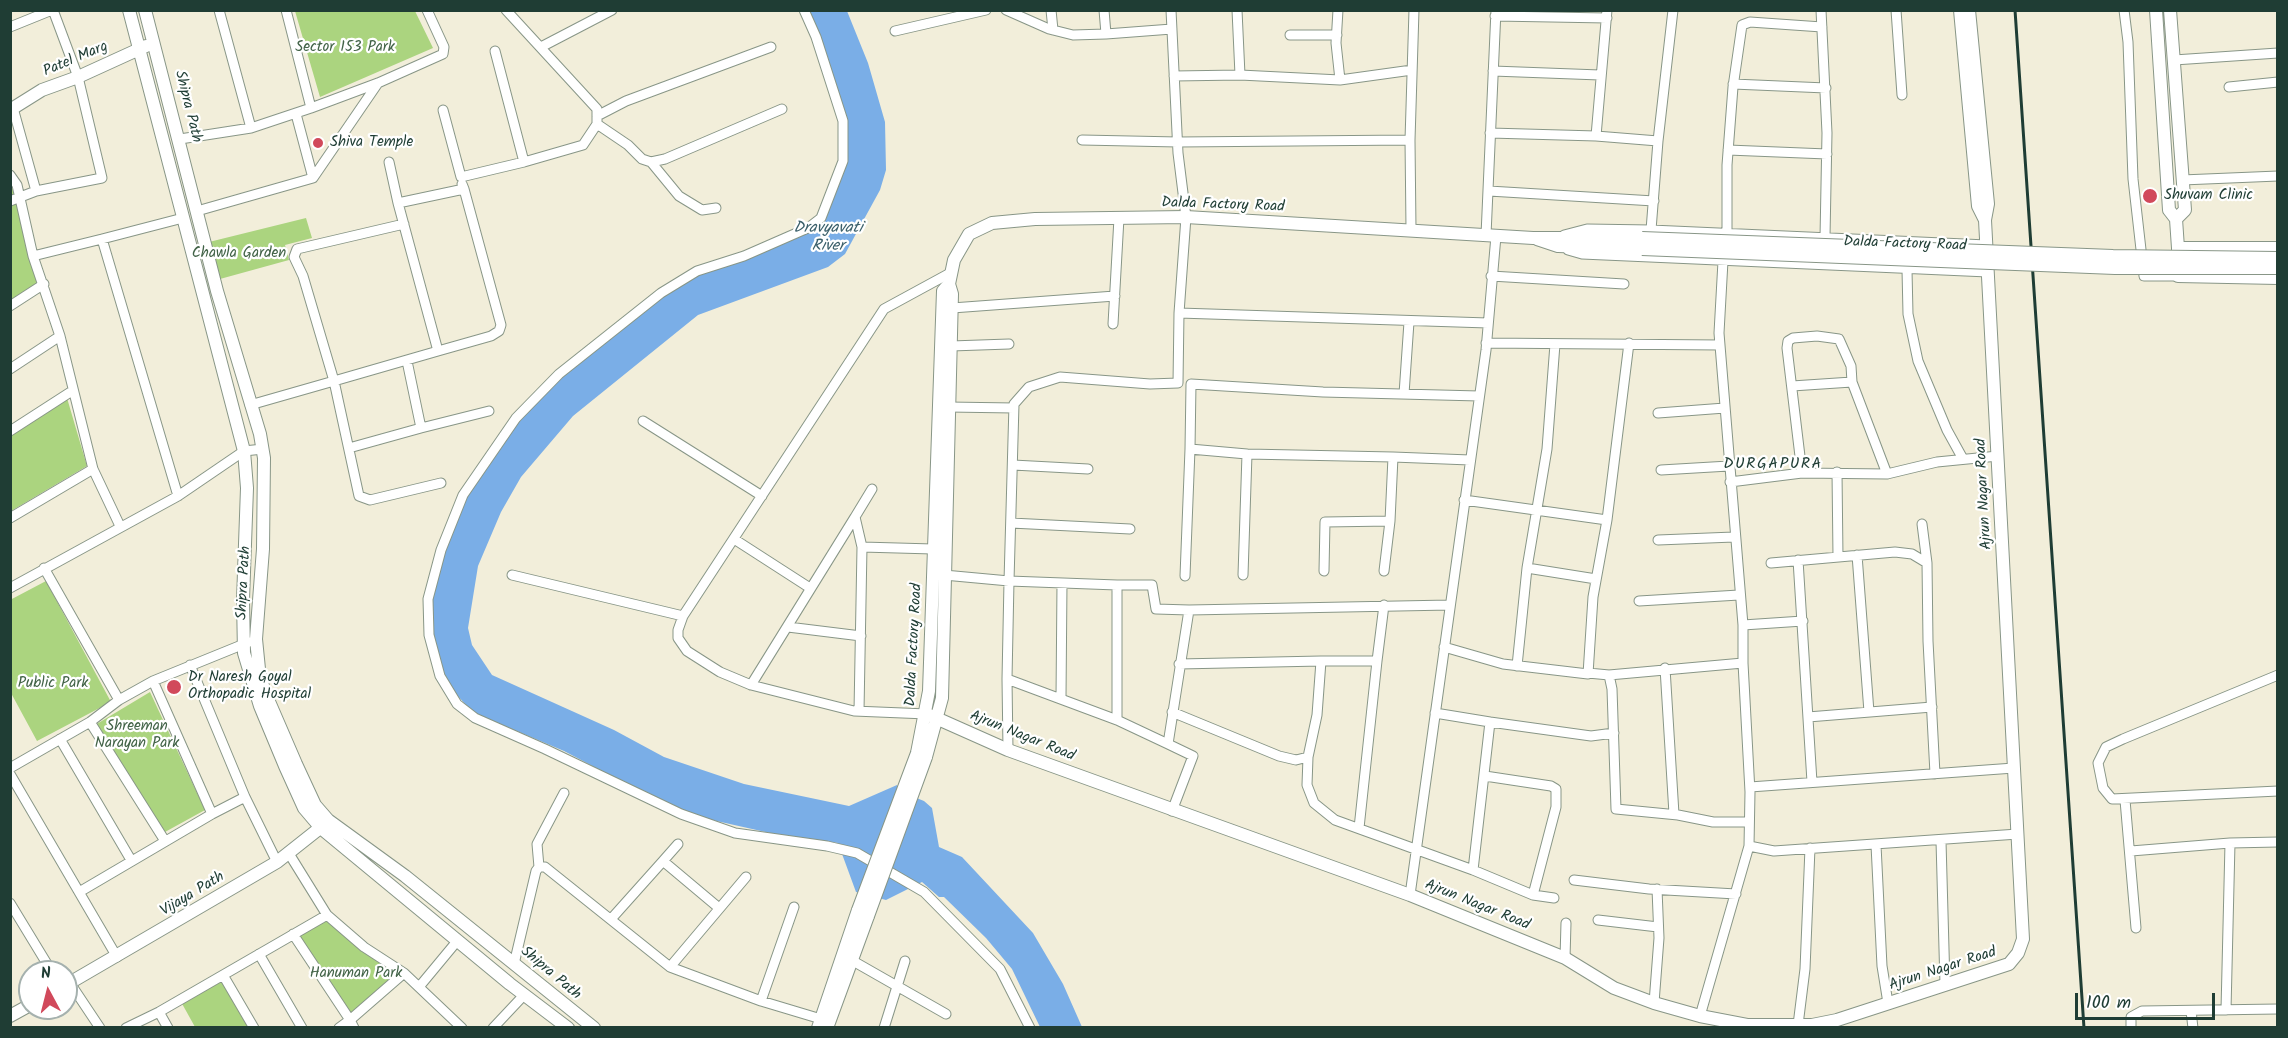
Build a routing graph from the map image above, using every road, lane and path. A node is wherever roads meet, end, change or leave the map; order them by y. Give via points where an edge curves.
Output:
1 (53, 10) edge
2 (129, 10) edge
3 (145, 10) edge
4 (219, 10) edge
5 (286, 10) edge
6 (427, 10) edge
7 (506, 10) edge
8 (612, 10) edge
9 (804, 10) edge
10 (986, 10) edge
11 (1006, 10) edge
12 (1051, 10) edge
13 (1104, 10) edge
14 (1171, 10) edge
15 (1237, 10) edge
16 (1338, 10) edge
17 (1414, 10) edge
18 (1673, 10) edge
19 (1821, 10) edge
20 (1896, 10) edge
21 (1960, 10) edge
22 (1969, 10) edge
23 (2124, 10) edge
24 (2156, 10) edge
25 (2170, 10) edge
26 (1496, 13) edge
27 (1546, 14) edge
28 (1607, 14) edge
29 (10, 27) edge
30 (1822, 27) junction
31 (1172, 29) junction
32 (1053, 30) junction
33 (895, 31) dead end
34 (1106, 34) junction
35 (1290, 35) dead end
36 (1337, 35) junction
37 (156, 42) junction
38 (140, 47) junction
39 (771, 47) dead end
40 (541, 48) junction
41 (495, 51) dead end
42 (2277, 53) edge
43 (2174, 60) junction
44 (1412, 70) junction
45 (1493, 71) junction
46 (1240, 75) junction
47 (1600, 75) junction
48 (1174, 76) junction
49 (78, 77) junction
50 (1340, 80) junction
51 (2277, 82) edge
52 (378, 83) junction
53 (1734, 84) junction
54 (2229, 87) dead end
55 (1826, 88) junction
56 (1902, 95) dead end
57 (311, 108) junction
58 (12, 109) edge
59 (782, 109) dead end
60 (443, 110) dead end
61 (296, 114) junction
62 (597, 120) junction
63 (251, 128) junction
64 (1490, 133) junction
65 (1596, 136) junction
66 (180, 139) junction
67 (1082, 140) dead end
68 (1410, 140) junction
69 (1658, 141) junction
70 (1178, 142) junction
71 (1728, 150) junction
72 (1827, 153) junction
73 (389, 162) dead end
74 (524, 162) junction
75 (651, 162) junction
76 (10, 175) edge
77 (2277, 176) edge
78 (461, 177) junction
79 (314, 178) junction
80 (2182, 180) junction
81 (464, 189) junction
82 (36, 191) junction
83 (1489, 191) junction
84 (20, 196) junction
85 (10, 201) edge
86 (1654, 201) junction
87 (398, 203) junction
88 (716, 208) dead end
89 (197, 211) junction
90 (1186, 217) junction
91 (183, 218) junction
92 (1119, 218) junction
93 (2176, 219) junction
94 (1985, 220) junction
95 (404, 224) junction
96 (1411, 229) junction
97 (1727, 233) junction
98 (1491, 236) junction
99 (1825, 237) junction
100 (102, 239) junction
101 (1645, 239) junction
102 (1558, 241) junction
103 (1987, 245) junction
104 (2178, 248) junction
105 (2277, 248) edge
106 (33, 256) junction
107 (2277, 258) edge
108 (1723, 261) junction
109 (2277, 268) edge
110 (1906, 270) junction
111 (1988, 272) junction
112 (1491, 276) junction
113 (2178, 276) junction
114 (951, 278) junction
115 (2277, 278) edge
116 (44, 284) junction
117 (1624, 284) dead end
118 (1115, 296) junction
119 (10, 306) edge
120 (952, 308) junction
121 (1179, 313) junction
122 (1409, 322) junction
123 (1488, 323) junction
124 (1113, 324) dead end
125 (60, 336) junction
126 (1486, 343) junction
127 (1009, 344) dead end
128 (1629, 344) junction
129 (1555, 345) junction
130 (1720, 345) junction
131 (951, 346) junction
132 (438, 351) junction
133 (407, 361) junction
134 (10, 369) edge
135 (334, 381) junction
136 (1852, 382) junction
137 (1178, 383) junction
138 (1191, 384) junction
139 (1792, 386) junction
140 (72, 391) junction
141 (1404, 394) junction
142 (1479, 396) junction
143 (250, 405) junction
144 (948, 407) junction
145 (1014, 408) junction
146 (1725, 408) junction
147 (489, 411) dead end
148 (1658, 413) dead end
149 (643, 421) dead end
150 (421, 428) junction
151 (10, 431) edge
152 (349, 448) junction
153 (263, 449) junction
154 (1190, 449) junction
155 (244, 451) junction
156 (1248, 454) junction
157 (1998, 456) junction
158 (1393, 457) junction
159 (1963, 459) junction
160 (1470, 460) junction
161 (1013, 465) junction
162 (1729, 466) junction
163 (93, 469) junction
164 (1088, 470) dead end
165 (1661, 470) dead end
166 (1837, 472) junction
167 (1802, 473) junction
168 (1887, 474) junction
169 (1730, 482) junction
170 (441, 483) dead end
171 (872, 489) dead end
172 (178, 496) junction
173 (762, 496) junction
174 (1464, 500) junction
175 (1536, 510) junction
176 (855, 517) junction
177 (10, 518) edge
178 (1607, 520) junction
179 (1390, 521) junction
180 (1011, 523) junction
181 (1922, 524) dead end
182 (120, 526) junction
183 (1130, 529) dead end
184 (1734, 537) junction
185 (734, 539) junction
186 (1658, 540) dead end
187 (862, 547) junction
188 (933, 549) junction
189 (1857, 555) junction
190 (1838, 557) junction
191 (1798, 560) junction
192 (1927, 562) junction
193 (1771, 563) dead end
194 (44, 568) junction
195 (1527, 568) junction
196 (1324, 571) dead end
197 (1384, 571) dead end
198 (512, 575) dead end
199 (944, 575) junction
200 (1243, 575) dead end
201 (1185, 576) dead end
202 (1596, 579) junction
203 (1009, 581) junction
204 (1062, 583) junction
205 (1117, 585) junction
206 (10, 588) edge
207 (810, 588) junction
208 (1739, 595) junction
209 (1639, 601) dead end
210 (1450, 604) junction
211 (1384, 605) junction
212 (1189, 610) junction
213 (683, 616) junction
214 (1803, 621) junction
215 (1743, 625) junction
216 (788, 627) junction
217 (861, 636) junction
218 (256, 639) junction
219 (243, 644) junction
220 (1444, 647) junction
221 (1322, 660) junction
222 (1377, 661) junction
223 (1743, 663) junction
224 (1179, 664) junction
225 (190, 665) junction
226 (1517, 666) junction
227 (1665, 668) junction
228 (1588, 673) junction
229 (1609, 675) junction
230 (2277, 675) edge
231 (1007, 679) junction
232 (153, 681) junction
233 (751, 685) junction
234 (1060, 698) junction
235 (119, 700) junction
236 (1932, 707) junction
237 (859, 711) junction
238 (1172, 712) junction
239 (1435, 712) junction
240 (1869, 712) junction
241 (932, 717) junction
242 (1808, 717) junction
243 (1117, 720) junction
244 (90, 722) junction
245 (1490, 722) junction
246 (1614, 733) junction
247 (60, 739) junction
248 (1168, 744) junction
249 (1008, 750) junction
250 (1308, 758) junction
251 (10, 768) edge
252 (2014, 768) junction
253 (10, 774) edge
254 (1935, 774) junction
255 (1485, 776) junction
256 (1812, 782) junction
257 (1750, 787) junction
258 (2277, 791) edge
259 (564, 793) dead end
260 (246, 797) junction
261 (2125, 800) junction
262 (1172, 811) junction
263 (212, 814) junction
264 (1674, 814) junction
265 (1749, 822) junction
266 (325, 824) junction
267 (1359, 828) junction
268 (2018, 834) junction
269 (165, 841) junction
270 (1941, 841) junction
271 (2277, 842) edge
272 (2230, 843) junction
273 (678, 844) dead end
274 (1876, 845) junction
275 (1749, 846) junction
276 (1810, 848) junction
277 (1417, 849) junction
278 (2131, 851) junction
279 (288, 852) junction
280 (131, 860) junction
281 (663, 861) junction
282 (277, 862) junction
283 (539, 867) junction
284 (1473, 870) junction
285 (746, 877) dead end
286 (1574, 880) dead end
287 (1657, 889) junction
288 (81, 891) junction
289 (1736, 894) junction
290 (1410, 895) junction
291 (1533, 895) junction
292 (1554, 898) dead end
293 (10, 903) edge
294 (794, 907) dead end
295 (719, 908) junction
296 (863, 913) junction
297 (327, 915) junction
298 (612, 918) junction
299 (20, 919) junction
300 (1598, 920) dead end
301 (1566, 923) dead end
302 (10, 924) edge
303 (1658, 927) junction
304 (2136, 928) dead end
305 (293, 934) junction
306 (458, 940) junction
307 (259, 954) junction
308 (117, 957) junction
309 (1564, 958) junction
310 (45, 960) edge
311 (853, 961) junction
312 (905, 961) dead end
313 (514, 964) junction
314 (670, 967) junction
315 (404, 973) junction
316 (223, 975) junction
317 (78, 978) edge
318 (899, 985) junction
319 (1946, 985) junction
320 (419, 987) junction
321 (524, 995) junction
322 (78, 998) edge
323 (761, 1000) junction
324 (1654, 1003) junction
325 (1888, 1003) junction
326 (2277, 1009) edge
327 (2226, 1010) junction
328 (2192, 1011) junction
329 (159, 1012) junction
330 (946, 1014) dead end
331 (1700, 1016) junction
332 (352, 1024) edge
333 (822, 1024) edge
334 (1798, 1025) junction
335 (100, 1028) edge
336 (126, 1028) edge
337 (168, 1028) edge
338 (254, 1028) edge
339 (302, 1028) edge
340 (339, 1028) edge
341 (462, 1028) edge
342 (493, 1028) edge
343 (568, 1028) edge
344 (594, 1028) edge
345 (884, 1028) edge
346 (1030, 1028) edge
347 (2131, 1028) edge
348 (2193, 1028) edge

1 - 29 street
1 - 49 street
2 - 38 street, Shipra Path
3 - 37 street, Shipra Path
4 - 63 street
5 - 57 street
6 - 52 street via 444,47 442,54
7 - 40 street
8 - 40 street
9 - 346 street via 843,121 843,161 821,218 801,232 697,271 661,292 559,374 516,418 463,495 441,550 428,599 429,635 440,676 457,704 475,718 681,814 735,833 857,853 924,892 1000,969
10 - 33 street
11 - 32 street
12 - 32 street
13 - 34 street
14 - 31 street
15 - 46 street
16 - 36 street
17 - 44 street
18 - 69 street
19 - 30 street
20 - 56 street
21 - 94 street, Ajrun Nagar Road via 1978,206
22 - 94 street, Ajrun Nagar Road via 1988,204
23 - 113 street via 2133,179 2144,276
24 - 93 street via 2168,201
25 - 43 street
26 - 27 street
26 - 45 street
27 - 28 street
28 - 47 street
30 - 53 street via 1750,22 1742,26
30 - 55 street
31 - 34 street
31 - 48 street
32 - 34 street
35 - 36 street
36 - 50 street
37 - 38 street, Patel Marg
37 - 66 street, Shipra Path
38 - 49 street, Patel Marg
38 - 91 street, Shipra Path
39 - 62 street via 626,101
40 - 62 street via 597,109
41 - 74 street
42 - 43 street
43 - 80 street
44 - 50 street
44 - 68 street
45 - 47 street
45 - 64 street
46 - 48 street
46 - 50 street
47 - 65 street
48 - 70 street
49 - 58 street, Patel Marg via 42,90
49 - 82 street via 102,178
51 - 54 street
52 - 57 street
52 - 79 street
53 - 55 street
53 - 71 street
55 - 72 street
57 - 61 street
58 - 82 street
59 - 75 street
60 - 78 street
61 - 63 street
61 - 79 street
62 - 74 street via 583,145
62 - 75 street via 642,159
63 - 66 street
64 - 65 street
64 - 83 street
65 - 69 street
66 - 89 street, Shipra Path
67 - 70 street
68 - 70 street
68 - 96 street
69 - 86 street
70 - 90 street
71 - 72 street
71 - 97 street
72 - 99 street
73 - 87 street
74 - 78 street
75 - 88 street via 680,195 702,210
76 - 84 street
77 - 80 street
78 - 81 street
79 - 89 street
80 - 93 street via 2185,210
81 - 87 street
81 - 132 street via 501,325 490,336
82 - 84 street
83 - 86 street
83 - 98 street
84 - 85 street
84 - 106 street
86 - 101 street
87 - 95 street
89 - 143 street, Shipra Path
90 - 92 street, Dalda Factory Road
90 - 96 street, Dalda Factory Road
90 - 121 street
91 - 100 street
91 - 155 street, Shipra Path
92 - 114 street, Dalda Factory Road via 992,223 969,234 954,260
92 - 118 street
93 - 104 street
94 - 103 street, Ajrun Nagar Road
95 - 132 street
95 - 135 street via 295,252
96 - 98 street, Dalda Factory Road
97 - 99 street
97 - 101 street
98 - 102 street, Dalda Factory Road
98 - 112 street
99 - 103 street
100 - 106 street
100 - 172 street
101 - 102 street, Dalda Factory Road
101 - 102 street via 1587,229
101 - 107 street, Dalda Factory Road, bridge via 2102,256
101 - 109 street, Dalda Factory Road, bridge via 2115,268
102 - 108 street via 1581,254
103 - 111 street, Ajrun Nagar Road
104 - 105 street
104 - 113 street
106 - 116 street
108 - 110 street
108 - 130 street
110 - 111 street
110 - 159 street via 1908,314 1917,361
111 - 157 street, Ajrun Nagar Road
112 - 117 street
112 - 123 street
113 - 115 street
114 - 120 street, Dalda Factory Road
114 - 173 street via 884,309
114 - 188 street, Dalda Factory Road via 943,291
116 - 119 street
116 - 125 street
118 - 120 street
118 - 124 street
120 - 131 street, Dalda Factory Road
121 - 122 street
121 - 137 street
122 - 123 street
122 - 141 street
123 - 126 street
125 - 134 street
125 - 140 street
126 - 129 street
126 - 142 street
127 - 131 street
128 - 129 street
128 - 130 street
128 - 178 street
129 - 175 street via 1547,449
130 - 146 street
131 - 144 street, Dalda Factory Road
132 - 133 street
133 - 135 street
133 - 150 street
135 - 143 street
135 - 152 street
136 - 139 street
136 - 139 street via 1851,366 1839,339 1798,337 1788,341 1787,348
136 - 168 street
137 - 138 street
137 - 145 street via 1060,377 1029,387
138 - 141 street
138 - 154 street
139 - 167 street
140 - 151 street
140 - 163 street
141 - 142 street
142 - 160 street
143 - 153 street, Shipra Path
144 - 145 street
144 - 199 street, Dalda Factory Road
145 - 161 street
146 - 148 street
146 - 162 street
147 - 150 street
149 - 173 street
150 - 152 street
152 - 170 street via 359,496 364,500
153 - 155 street
153 - 218 street, Shipra Path via 263,549
154 - 156 street
154 - 201 street
155 - 172 street
155 - 219 street, Shipra Path via 247,488
156 - 158 street
156 - 200 street
157 - 159 street
157 - 252 street, Ajrun Nagar Road
158 - 160 street
158 - 179 street
159 - 168 street
160 - 174 street
161 - 164 street
161 - 180 street
162 - 165 street
162 - 169 street
163 - 177 street
163 - 182 street
166 - 167 street
166 - 168 street
166 - 190 street
167 - 169 street
169 - 184 street
171 - 176 street
172 - 182 street
173 - 185 street
174 - 175 street
174 - 210 street
175 - 178 street
175 - 195 street
176 - 187 street
176 - 207 street
178 - 202 street
179 - 196 street via 1325,522
179 - 197 street
180 - 183 street
180 - 203 street
181 - 192 street
182 - 194 street
184 - 186 street
184 - 208 street
185 - 207 street
185 - 213 street
187 - 188 street
187 - 217 street
188 - 241 street, Dalda Factory Road
189 - 190 street
189 - 192 street via 1895,552 1912,554
189 - 240 street
190 - 191 street
191 - 193 street
191 - 214 street
192 - 236 street
194 - 206 street
194 - 235 street
195 - 202 street
195 - 226 street
198 - 213 street
199 - 203 street
199 - 241 street, Dalda Factory Road via 943,676
202 - 228 street
203 - 204 street
203 - 231 street
204 - 205 street
204 - 234 street
205 - 212 street via 1152,585 1156,609
205 - 243 street
207 - 216 street
208 - 209 street
208 - 215 street
210 - 211 street
210 - 220 street
211 - 212 street
211 - 222 street
212 - 224 street
213 - 233 street, Ajrun Nagar Road via 678,638 687,651 720,672
214 - 215 street
214 - 242 street
215 - 223 street
216 - 217 street
216 - 233 street
217 - 237 street
218 - 219 street
218 - 266 street, Shipra Path via 264,690
219 - 225 street
219 - 266 street, Shipra Path via 248,674 304,808
220 - 226 street
220 - 239 street
221 - 222 street
221 - 224 street
221 - 250 street
222 - 267 street
223 - 227 street
223 - 257 street
224 - 238 street
225 - 232 street
225 - 260 street
226 - 228 street
227 - 229 street
227 - 264 street
228 - 229 street
229 - 246 street
230 - 261 street via 2106,747 2098,763 2103,788 2112,799
231 - 234 street
231 - 249 street
232 - 235 street
232 - 263 street
233 - 237 street, Ajrun Nagar Road
234 - 243 street
235 - 244 street
236 - 240 street
236 - 254 street
237 - 241 street, Ajrun Nagar Road
238 - 248 street
238 - 250 street via 1279,756
239 - 245 street
239 - 277 street
240 - 242 street
241 - 249 street, Ajrun Nagar Road
241 - 296 street, Dalda Factory Road, bridge via 922,755
242 - 256 street
243 - 248 street
244 - 247 street
244 - 269 street
245 - 246 street via 1591,736
245 - 255 street
246 - 264 street via 1616,809
247 - 251 street
247 - 280 street
248 - 262 street via 1193,756
249 - 262 street, Ajrun Nagar Road
250 - 267 street via 1307,785 1314,803 1335,820
252 - 254 street
252 - 268 street, Ajrun Nagar Road
253 - 288 street
254 - 256 street
255 - 284 street
255 - 291 street via 1556,789 1556,807
256 - 257 street
257 - 265 street
258 - 261 street
259 - 283 street via 537,844
260 - 263 street
260 - 282 street
261 - 278 street
262 - 290 street, Ajrun Nagar Road
263 - 269 street
264 - 265 street via 1713,822
265 - 275 street
266 - 279 street, Vijaya Path
266 - 306 street, Shipra Path
266 - 313 street, Shipra Path via 405,876
267 - 277 street
268 - 270 street
268 - 319 street, Ajrun Nagar Road via 2023,939 2018,953 2009,964 1996,970
269 - 280 street
270 - 274 street
270 - 319 street
271 - 272 street
272 - 278 street
272 - 327 street
273 - 281 street
274 - 276 street
274 - 325 street via 1882,966
275 - 276 street via 1774,851
275 - 289 street
276 - 334 street via 1805,969
277 - 284 street
277 - 290 street
278 - 304 street
279 - 282 street, Vijaya Path
279 - 297 street
280 - 288 street
281 - 295 street
281 - 298 street
282 - 308 street, Vijaya Path
283 - 298 street via 545,867
283 - 313 street
284 - 291 street
285 - 295 street
286 - 287 street
287 - 289 street
287 - 303 street
288 - 308 street
289 - 331 street
290 - 309 street, Ajrun Nagar Road
291 - 292 street
293 - 299 street
294 - 323 street
295 - 314 street
296 - 311 street, Dalda Factory Road
296 - 333 street, Dalda Factory Road
297 - 305 street
297 - 315 street via 364,947
298 - 314 street
299 - 302 street
299 - 310 street
300 - 303 street
301 - 309 street
303 - 324 street
305 - 307 street
305 - 332 street
306 - 320 street
306 - 321 street, Shipra Path
307 - 316 street
307 - 339 street
308 - 317 street, Vijaya Path
309 - 324 street, Ajrun Nagar Road via 1614,988
311 - 318 street
311 - 333 street, Dalda Factory Road
312 - 318 street
313 - 344 street, Shipra Path
314 - 323 street
315 - 320 street
315 - 332 street
316 - 329 street
316 - 338 street
318 - 330 street
318 - 345 street
319 - 325 street, Ajrun Nagar Road
320 - 341 street
321 - 342 street
321 - 343 street, Shipra Path
322 - 335 street
323 - 333 street
324 - 331 street, Ajrun Nagar Road
325 - 334 street, Ajrun Nagar Road via 1837,1020
326 - 327 street
327 - 328 street
328 - 347 street via 2142,1011 2131,1017
328 - 348 street
329 - 336 street
329 - 337 street
331 - 334 street, Ajrun Nagar Road via 1747,1025
332 - 340 street

